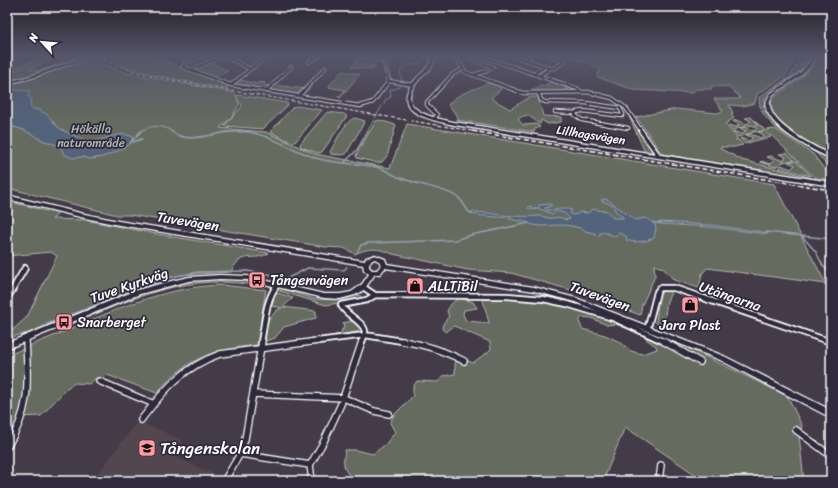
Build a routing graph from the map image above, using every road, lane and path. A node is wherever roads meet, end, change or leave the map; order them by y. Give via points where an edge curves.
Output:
1 (23, 79) edge
2 (212, 79) edge
3 (239, 79) edge
4 (279, 79) edge
5 (315, 79) edge
6 (419, 79) edge
7 (449, 79) edge
8 (480, 79) edge
9 (547, 79) edge
10 (793, 79) edge
11 (389, 81) joint
12 (7, 83) edge
13 (413, 85) junction
14 (231, 86) junction
15 (266, 91) junction
16 (582, 92) junction
17 (539, 94) junction
18 (299, 96) junction
19 (555, 112) dead end
20 (576, 113) junction
21 (434, 119) junction
22 (628, 128) dead end
23 (659, 156) junction
24 (831, 157) edge
25 (831, 184) edge
26 (7, 197) edge
27 (366, 263) junction
28 (384, 266) junction
29 (25, 268) dead end
30 (373, 272) junction
31 (276, 285) junction
32 (363, 287) junction
33 (375, 295) junction
34 (7, 299) edge
35 (648, 327) junction
36 (365, 335) junction
37 (26, 338) junction
38 (831, 342) edge
39 (7, 346) edge
40 (260, 349) junction
41 (464, 361) dead end
42 (700, 362) dead end
43 (99, 381) dead end
44 (254, 394) junction
45 (794, 394) junction
46 (344, 398) junction
47 (154, 404) junction
48 (389, 414) dead end
49 (831, 414) edge
50 (831, 418) edge
51 (141, 420) dead end
52 (796, 430) dead end
53 (7, 447) edge
54 (240, 454) junction
55 (831, 456) edge
56 (310, 465) junction
57 (661, 465) dead end
58 (224, 481) edge
59 (312, 481) edge
60 (659, 481) edge

1 - 12 street
2 - 14 street
3 - 14 street
4 - 15 street
5 - 18 street
6 - 13 street, Lillhagsvägen
7 - 21 street via 427,102 436,114
8 - 17 street via 523,93
9 - 16 street
10 - 24 street via 770,95 767,107 775,121 788,132
11 - 13 street
11 - 18 street via 373,102 364,106
13 - 21 street, Lillhagsvägen via 407,94 411,107
14 - 15 street
15 - 18 street
16 - 17 street
16 - 23 street via 592,92 623,104
17 - 20 street via 545,102 610,106 620,108 623,114 620,116 583,111
19 - 20 street
20 - 22 street via 575,116 582,120
21 - 23 street, Lillhagsvägen
23 - 25 street, Lillhagsvägen
26 - 27 street, Tuvevägen via 119,223
27 - 28 street, Tuvevägen via 370,259 378,258 383,261
27 - 30 street via 367,270
28 - 30 street via 380,271
28 - 35 street, Tuvevägen via 547,292
29 - 34 street
30 - 32 street
31 - 32 street, Tuve Kyrkväg via 331,297 350,294
31 - 37 street, Tuve Kyrkväg via 231,277 197,278 171,283 139,292
31 - 40 street via 268,303
32 - 33 street
33 - 36 street via 367,300 341,305 344,311 364,328
33 - 42 street via 516,296 554,300 619,320 659,338
35 - 38 street, Utängarna via 657,292 665,287
35 - 45 street, Tuvevägen via 742,367
36 - 40 street
36 - 41 street via 430,346
36 - 46 street
37 - 39 street, Tuve Kyrkväg
37 - 53 street via 25,411
40 - 44 street
40 - 47 street via 220,354 199,361 178,376
43 - 47 street
44 - 46 street
44 - 54 street
45 - 49 street, Tuvevägen
45 - 50 street, Tuvevägen
46 - 48 street via 374,411
46 - 56 street
47 - 51 street
52 - 55 street
54 - 56 street
54 - 58 street
56 - 59 street
57 - 60 street

